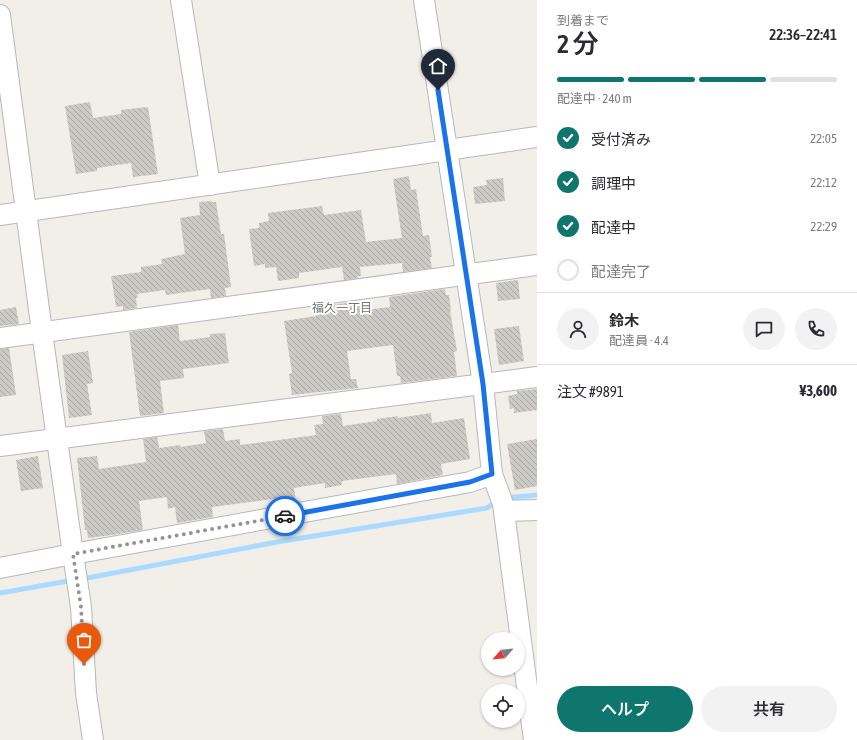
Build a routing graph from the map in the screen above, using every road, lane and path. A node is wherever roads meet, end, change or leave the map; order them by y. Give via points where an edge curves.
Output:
1 (181, 0) edge
2 (424, 0) edge
3 (0, 15) edge
4 (537, 137) edge
5 (447, 149) junction
6 (210, 185) junction
7 (26, 211) junction
8 (0, 215) edge
9 (537, 265) edge
10 (466, 275) junction
11 (42, 332) junction
12 (0, 338) edge
13 (537, 377) edge
14 (483, 384) junction
15 (57, 439) junction
16 (0, 446) edge
17 (493, 479) junction
18 (503, 508) junction
19 (537, 510) edge
20 (74, 559) junction
21 (0, 568) edge
22 (529, 639) edge
23 (93, 740) edge
24 (534, 740) edge

1 - 6 street
2 - 5 street
3 - 7 street
4 - 5 street
5 - 6 street
5 - 10 street
6 - 7 street
7 - 8 street
7 - 11 street
9 - 10 street
10 - 11 street
10 - 14 street
11 - 12 street
11 - 15 street
13 - 14 street
14 - 15 street
14 - 17 street
15 - 16 street
15 - 20 street
17 - 18 street
17 - 20 street
18 - 19 street
18 - 22 street
20 - 21 street
20 - 23 street via 81,607 86,693
22 - 24 street

